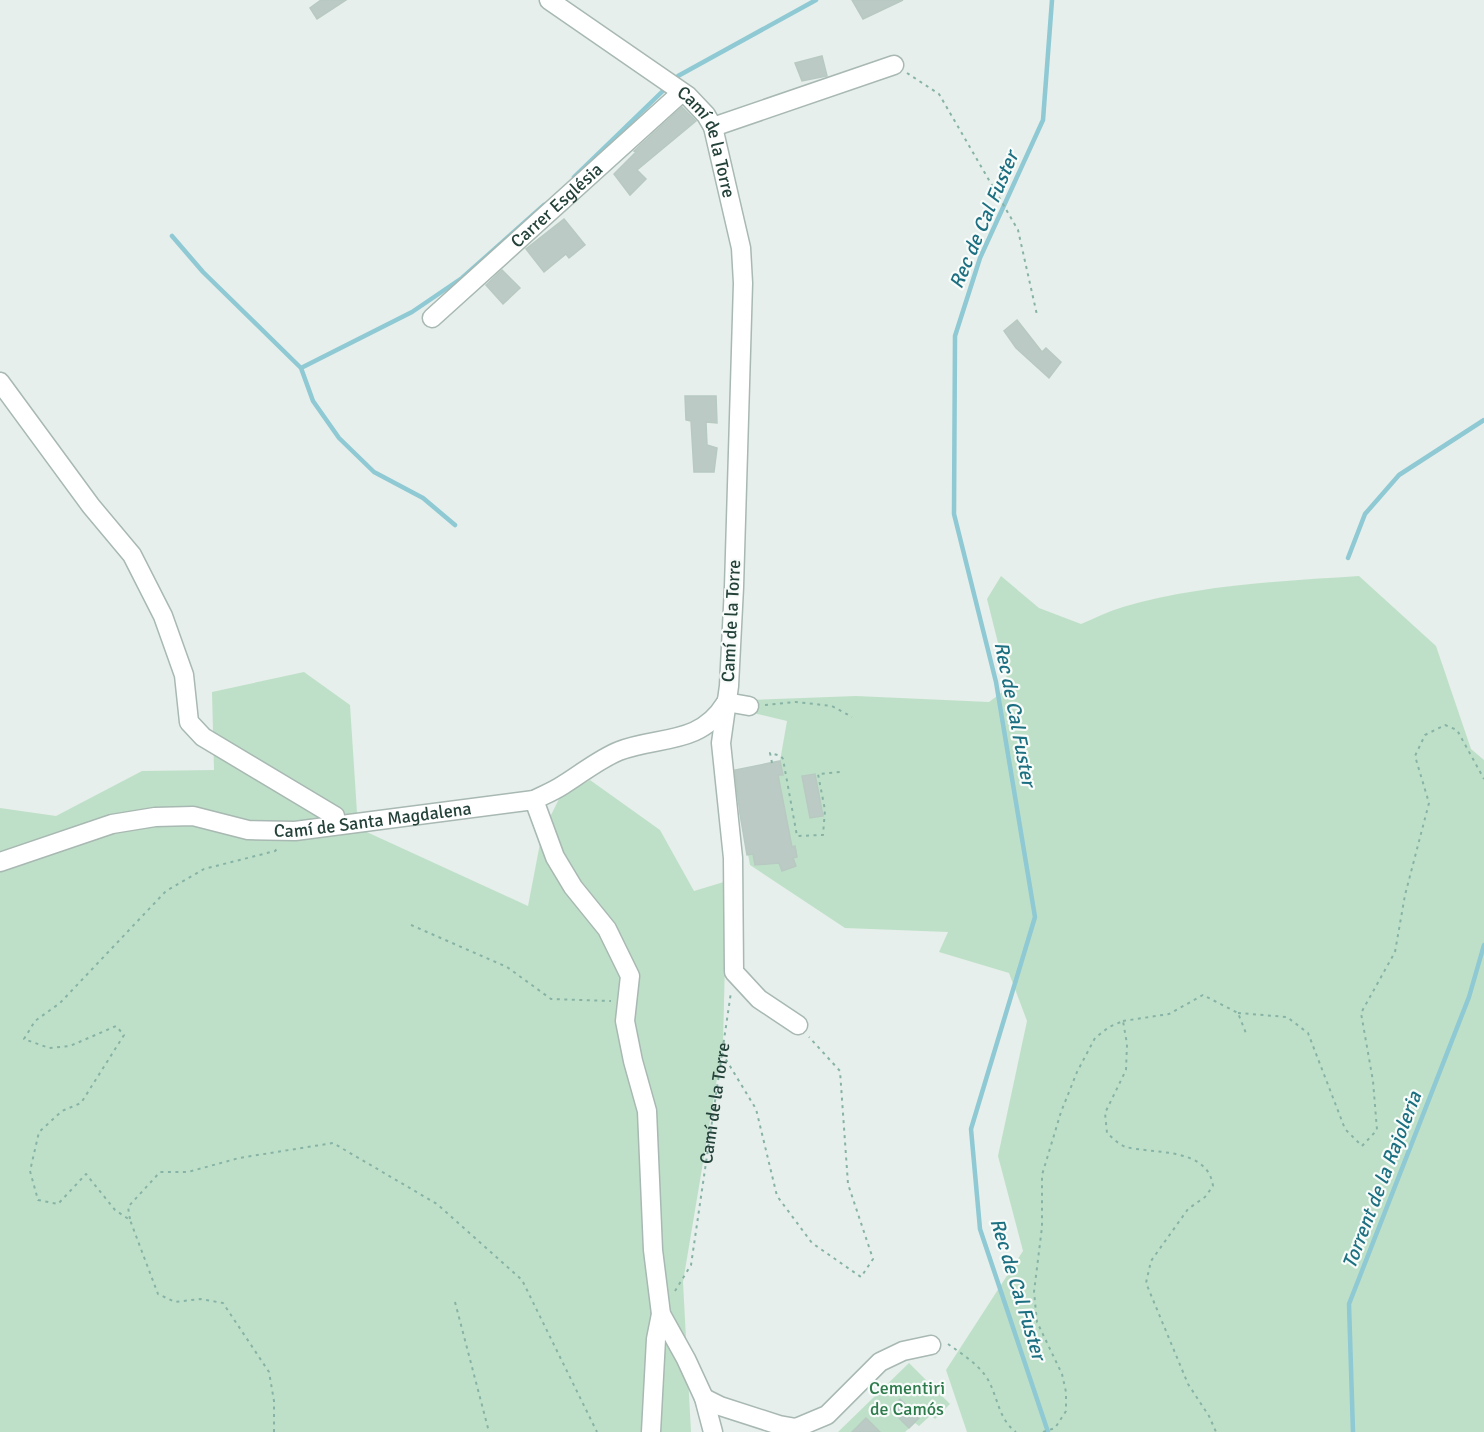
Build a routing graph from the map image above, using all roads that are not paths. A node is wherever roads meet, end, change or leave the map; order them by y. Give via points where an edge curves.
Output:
1 (549, 0) edge
2 (894, 64) road end
3 (681, 93) junction
4 (713, 127) junction
5 (432, 318) dead end
6 (0, 382) edge
7 (726, 702) junction
8 (750, 706) road end
9 (534, 800) junction
10 (336, 825) junction
11 (0, 862) edge
12 (798, 1025) road end
13 (661, 1314) junction
14 (931, 1346) road end
15 (704, 1398) junction
16 (651, 1432) edge
17 (713, 1432) edge

1 - 3 street, Camí de la Torre
2 - 4 street
3 - 4 street, Camí de la Torre via 688,96
3 - 5 street, Carrer Església
4 - 7 street, Camí de la Torre via 741,248 743,283 734,587
6 - 10 street via 132,555 163,616 184,675 189,722 204,737 335,816
7 - 8 street
7 - 9 street, Camí de Santa Magdalena via 711,723 684,737 618,752
7 - 12 street, Camí de la Torre via 721,743 733,858 734,972 759,999
9 - 10 street, Camí de Santa Magdalena
9 - 13 street via 555,857 607,929 630,976 625,1021 646,1111
10 - 11 street, Camí de Santa Magdalena via 295,831 248,830 193,816 155,817 112,824
13 - 15 street
13 - 16 street
14 - 15 street via 903,1351 880,1362 827,1415 796,1428
15 - 17 street

